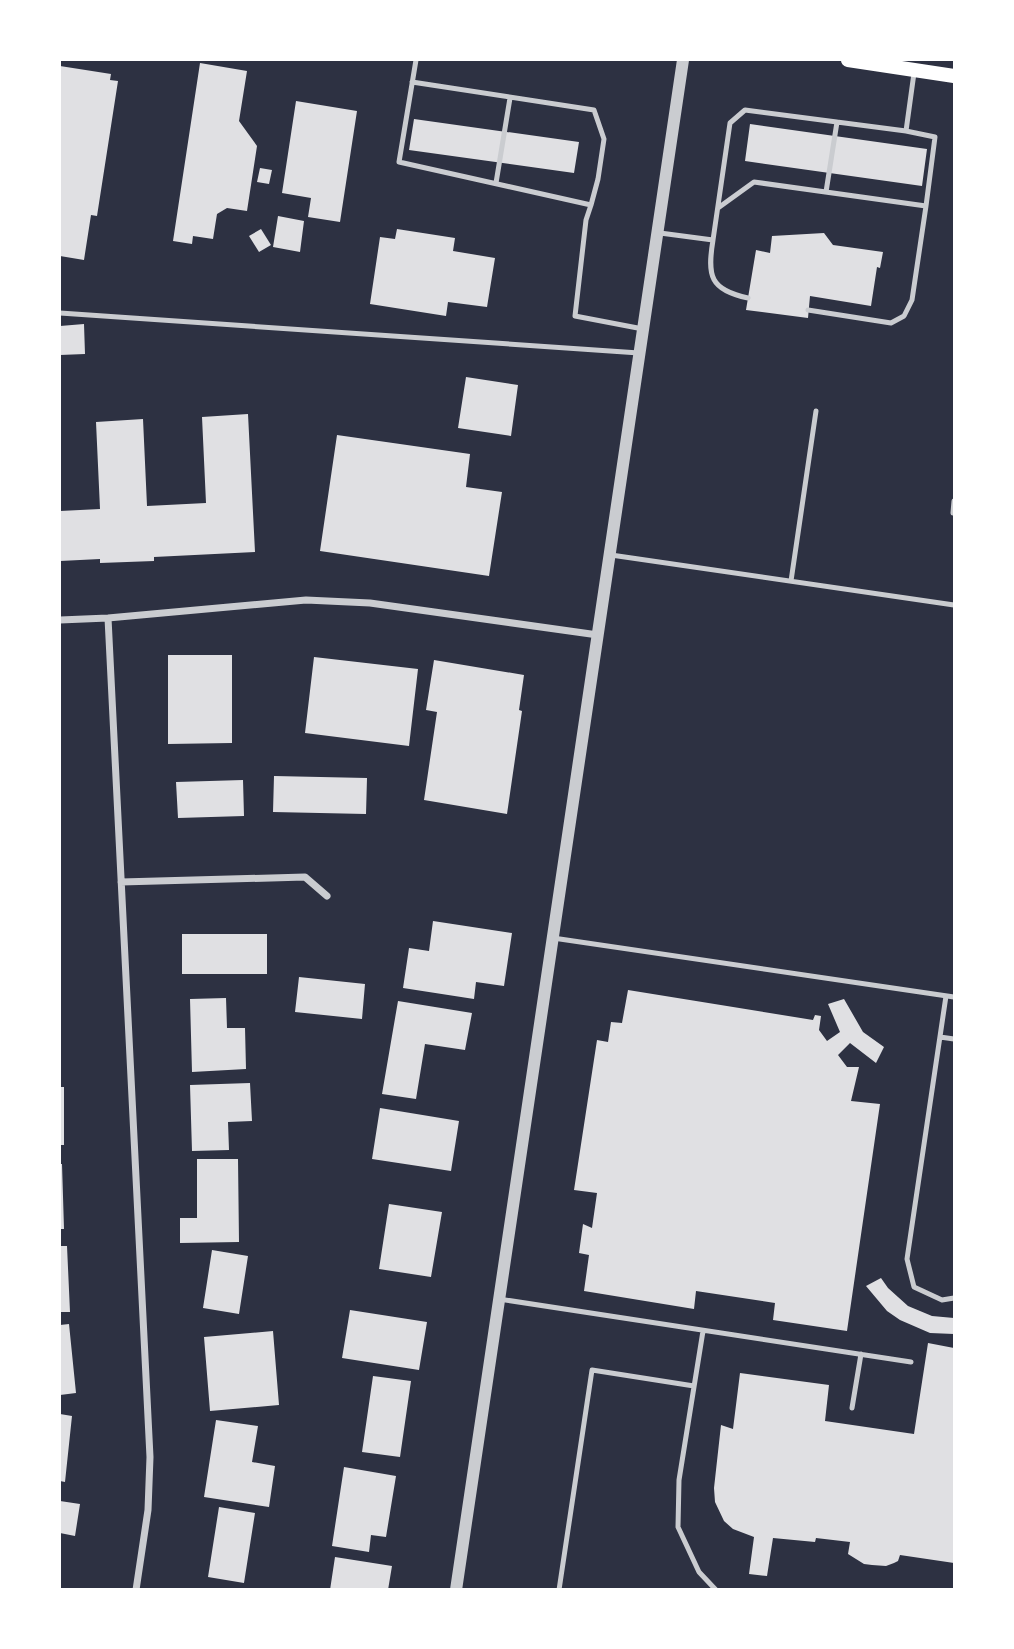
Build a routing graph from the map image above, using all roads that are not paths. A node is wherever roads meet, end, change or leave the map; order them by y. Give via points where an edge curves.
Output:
1 (416, 60) edge
2 (683, 60) edge
3 (848, 60) edge
4 (915, 70) junction
5 (954, 76) edge
6 (412, 82) junction
7 (510, 98) junction
8 (837, 122) junction
9 (906, 131) junction
10 (496, 183) junction
11 (826, 192) junction
12 (592, 205) junction
13 (926, 206) junction
14 (718, 208) junction
15 (658, 232) junction
16 (713, 240) junction
17 (748, 298) dead end
18 (808, 310) dead end
19 (60, 313) edge
20 (643, 330) junction
21 (640, 353) junction
22 (816, 411) dead end
23 (954, 501) edge
24 (953, 513) dead end
25 (610, 554) junction
26 (791, 581) junction
27 (954, 605) edge
28 (108, 618) junction
29 (60, 620) edge
30 (598, 635) junction
31 (121, 882) junction
32 (327, 896) dead end
33 (553, 938) junction
34 (946, 996) junction
35 (954, 997) edge
36 (940, 1037) junction
37 (954, 1039) edge
38 (954, 1298) edge
39 (499, 1299) junction
40 (703, 1331) junction
41 (861, 1354) junction
42 (911, 1362) dead end
43 (694, 1386) junction
44 (852, 1408) dead end
45 (136, 1590) edge
46 (456, 1590) edge
47 (559, 1590) edge
48 (716, 1590) edge

1 - 6 lane
2 - 15 street
3 - 4 main road
4 - 5 main road
4 - 9 lane
6 - 7 lane
6 - 10 lane via 398,162
7 - 10 lane
7 - 12 lane via 594,110 604,139
8 - 9 lane
8 - 11 lane
8 - 14 lane via 745,110 730,122
9 - 13 lane via 935,136
10 - 12 lane
11 - 13 lane
11 - 14 lane via 754,182
12 - 20 lane via 586,220 575,316
13 - 18 lane via 912,300 904,316 891,323
14 - 16 lane
15 - 16 lane
15 - 20 street
16 - 17 lane via 709,263 717,285 727,293
19 - 21 lane
20 - 21 street
21 - 25 street
22 - 26 lane
23 - 24 lane
25 - 26 lane
25 - 30 street
26 - 27 lane
28 - 29 street
28 - 30 street via 306,600 370,603
28 - 31 street
30 - 33 street
31 - 32 street via 305,877
31 - 45 street via 150,1457 148,1510
33 - 34 lane
33 - 39 street
34 - 35 lane
34 - 36 lane
36 - 37 lane
36 - 38 lane via 907,1259 914,1287 942,1300
39 - 40 lane
39 - 46 street
40 - 41 lane
40 - 43 lane
41 - 42 lane
41 - 44 lane
43 - 47 lane via 592,1370
43 - 48 lane via 679,1480 678,1527 699,1572

